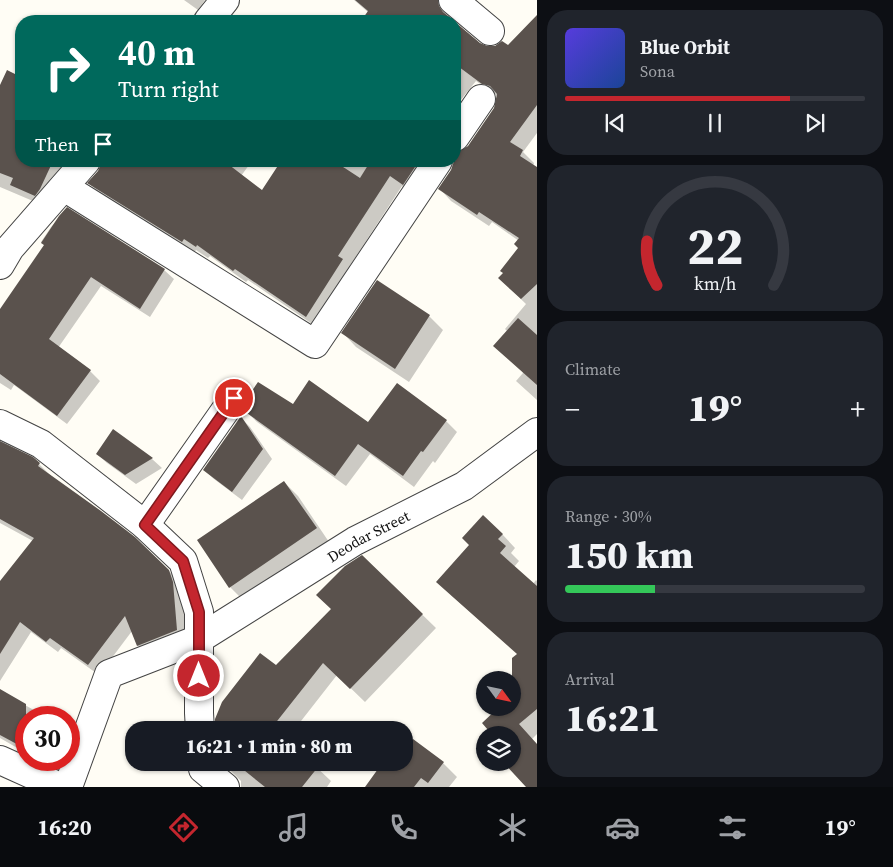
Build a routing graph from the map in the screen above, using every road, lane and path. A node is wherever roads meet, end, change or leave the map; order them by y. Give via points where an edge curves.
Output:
1 (225, 0) edge
2 (453, 0) edge
3 (213, 15) edge
4 (490, 31) dead end
5 (481, 99) dead end
6 (461, 128) edge
7 (81, 167) edge
8 (434, 167) edge
9 (64, 187) junction
10 (0, 264) edge
11 (234, 398) dead end
12 (0, 424) edge
13 (537, 432) edge
14 (145, 525) junction
15 (199, 639) junction
16 (199, 721) edge
17 (0, 760) edge
18 (205, 771) edge
19 (60, 787) edge
20 (68, 787) edge
21 (225, 787) edge

1 - 3 street
2 - 4 street
5 - 6 street
7 - 9 street
8 - 9 street via 315,344
9 - 10 street via 10,248
11 - 14 street
12 - 14 street via 41,444
13 - 15 street, Deodar Street via 464,486 355,541
14 - 15 street via 183,561 199,612
15 - 16 street
15 - 20 street, Deodar Street via 109,674
17 - 19 street
18 - 21 street

